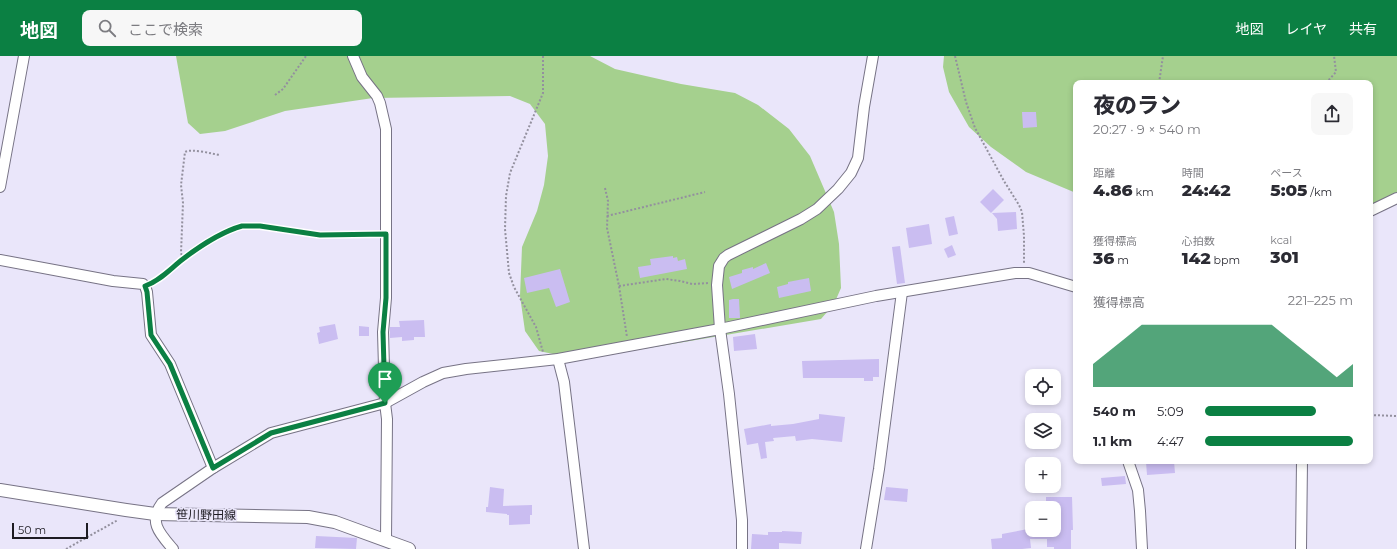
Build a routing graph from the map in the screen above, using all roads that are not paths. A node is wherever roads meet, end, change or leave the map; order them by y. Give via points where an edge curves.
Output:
1 (24, 56) edge
2 (354, 56) edge
3 (873, 56) edge
4 (0, 187) edge
5 (1397, 198) edge
6 (1373, 210) edge
7 (0, 260) edge
8 (1073, 285) edge
9 (902, 292) junction
10 (720, 329) junction
11 (558, 359) junction
12 (385, 403) junction
13 (1129, 464) edge
14 (1302, 464) edge
15 (213, 468) junction
16 (0, 490) edge
17 (155, 514) junction
18 (386, 540) junction
19 (173, 549) edge
20 (408, 549) edge
21 (584, 549) edge
22 (742, 549) edge
23 (866, 549) edge
24 (1142, 549) edge
25 (1301, 549) edge

1 - 4 street
2 - 12 street via 362,77 379,100 386,129 386,298 383,332
3 - 10 street via 858,158 851,173 816,209 724,258 718,268 717,282
5 - 6 street
7 - 15 street via 145,286 151,335 170,364
8 - 9 street via 1024,272
9 - 10 street via 857,299
9 - 23 street
10 - 11 street
10 - 22 street via 742,520
11 - 12 street via 443,373
11 - 21 street via 564,382
12 - 15 street via 271,433
12 - 18 street
13 - 24 street via 1138,490
14 - 25 street
15 - 17 street via 162,503
16 - 17 street, 笹川野田線
17 - 18 street, 笹川野田線 via 308,517 335,522
17 - 19 street via 160,534
18 - 20 street, 笹川野田線

